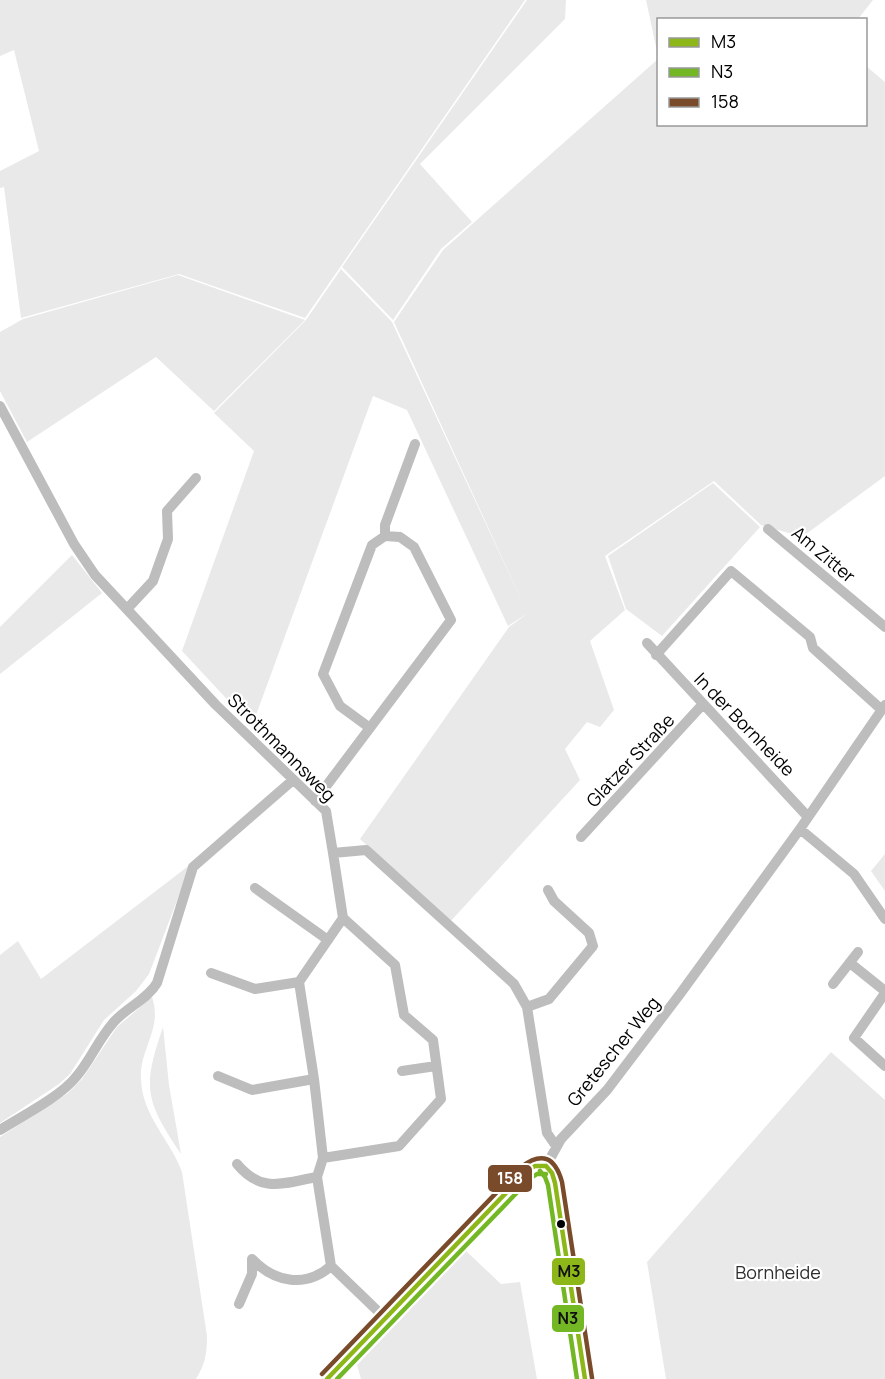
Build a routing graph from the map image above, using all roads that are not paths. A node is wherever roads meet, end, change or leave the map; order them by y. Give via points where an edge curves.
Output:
1 (0, 406) edge
2 (416, 444) dead end
3 (196, 478) dead end
4 (768, 529) dead end
5 (385, 536) junction
6 (127, 609) junction
7 (885, 627) edge
8 (647, 644) dead end
9 (656, 655) junction
10 (703, 704) junction
11 (883, 708) edge
12 (370, 728) junction
13 (293, 780) junction
14 (315, 801) junction
15 (808, 817) junction
16 (800, 829) junction
17 (581, 837) dead end
18 (333, 854) junction
19 (255, 888) dead end
20 (548, 890) dead end
21 (343, 918) junction
22 (885, 919) edge
23 (328, 940) junction
24 (858, 952) dead end
25 (850, 963) junction
26 (211, 973) dead end
27 (299, 982) junction
28 (833, 984) dead end
29 (885, 992) edge
30 (527, 1007) junction
31 (436, 1066) junction
32 (885, 1066) edge
33 (402, 1071) dead end
34 (218, 1076) dead end
35 (314, 1079) junction
36 (0, 1130) edge
37 (556, 1146) junction
38 (323, 1158) junction
39 (237, 1164) dead end
40 (546, 1166) junction
41 (317, 1177) junction
42 (332, 1266) junction
43 (239, 1304) dead end
44 (386, 1318) junction
45 (327, 1379) edge
46 (585, 1379) edge

1 - 6 street, Strothmannsweg via 74,544 95,575
2 - 5 street via 385,525
3 - 6 street via 167,511 168,539 153,581
4 - 7 street, Am Zitter
5 - 12 street via 372,545 323,674 340,706
5 - 12 street via 400,537 414,547 451,620
6 - 13 street, Strothmannsweg via 216,705
8 - 9 street, In der Bornheide
9 - 10 street, In der Bornheide
9 - 11 street via 731,571 810,637 813,648
10 - 15 street, In der Bornheide
10 - 17 street, Glatzer Straße
11 - 15 street, Gretescher Weg
12 - 14 street
13 - 14 street, Strothmannsweg
13 - 36 street via 193,867 153,990 111,1024 64,1089
14 - 18 street, Strothmannsweg via 326,811
15 - 16 street, Gretescher Weg
16 - 22 street via 854,874
16 - 37 street, Gretescher Weg via 629,1062
18 - 21 street, Strothmannsweg
18 - 30 street via 366,850 514,984
19 - 23 street
20 - 30 street via 554,901 589,933 593,946 549,999
21 - 23 street
21 - 31 street via 395,965 404,1015 433,1040
23 - 27 street
24 - 25 street
25 - 28 street
25 - 29 street
26 - 27 street via 255,989
27 - 35 street
29 - 32 street via 854,1038
30 - 37 street via 548,1133
31 - 33 street
31 - 38 street via 441,1099 399,1146
34 - 35 street via 252,1090
35 - 38 street
37 - 40 street, Gretescher Weg
38 - 41 street
39 - 41 street via 246,1175 269,1185
40 - 44 street via 535,1166 526,1172
40 - 46 street via 555,1183
41 - 42 street
42 - 43 street via 321,1275 287,1281 262,1270 252,1259 252,1275
42 - 44 street
44 - 45 street

